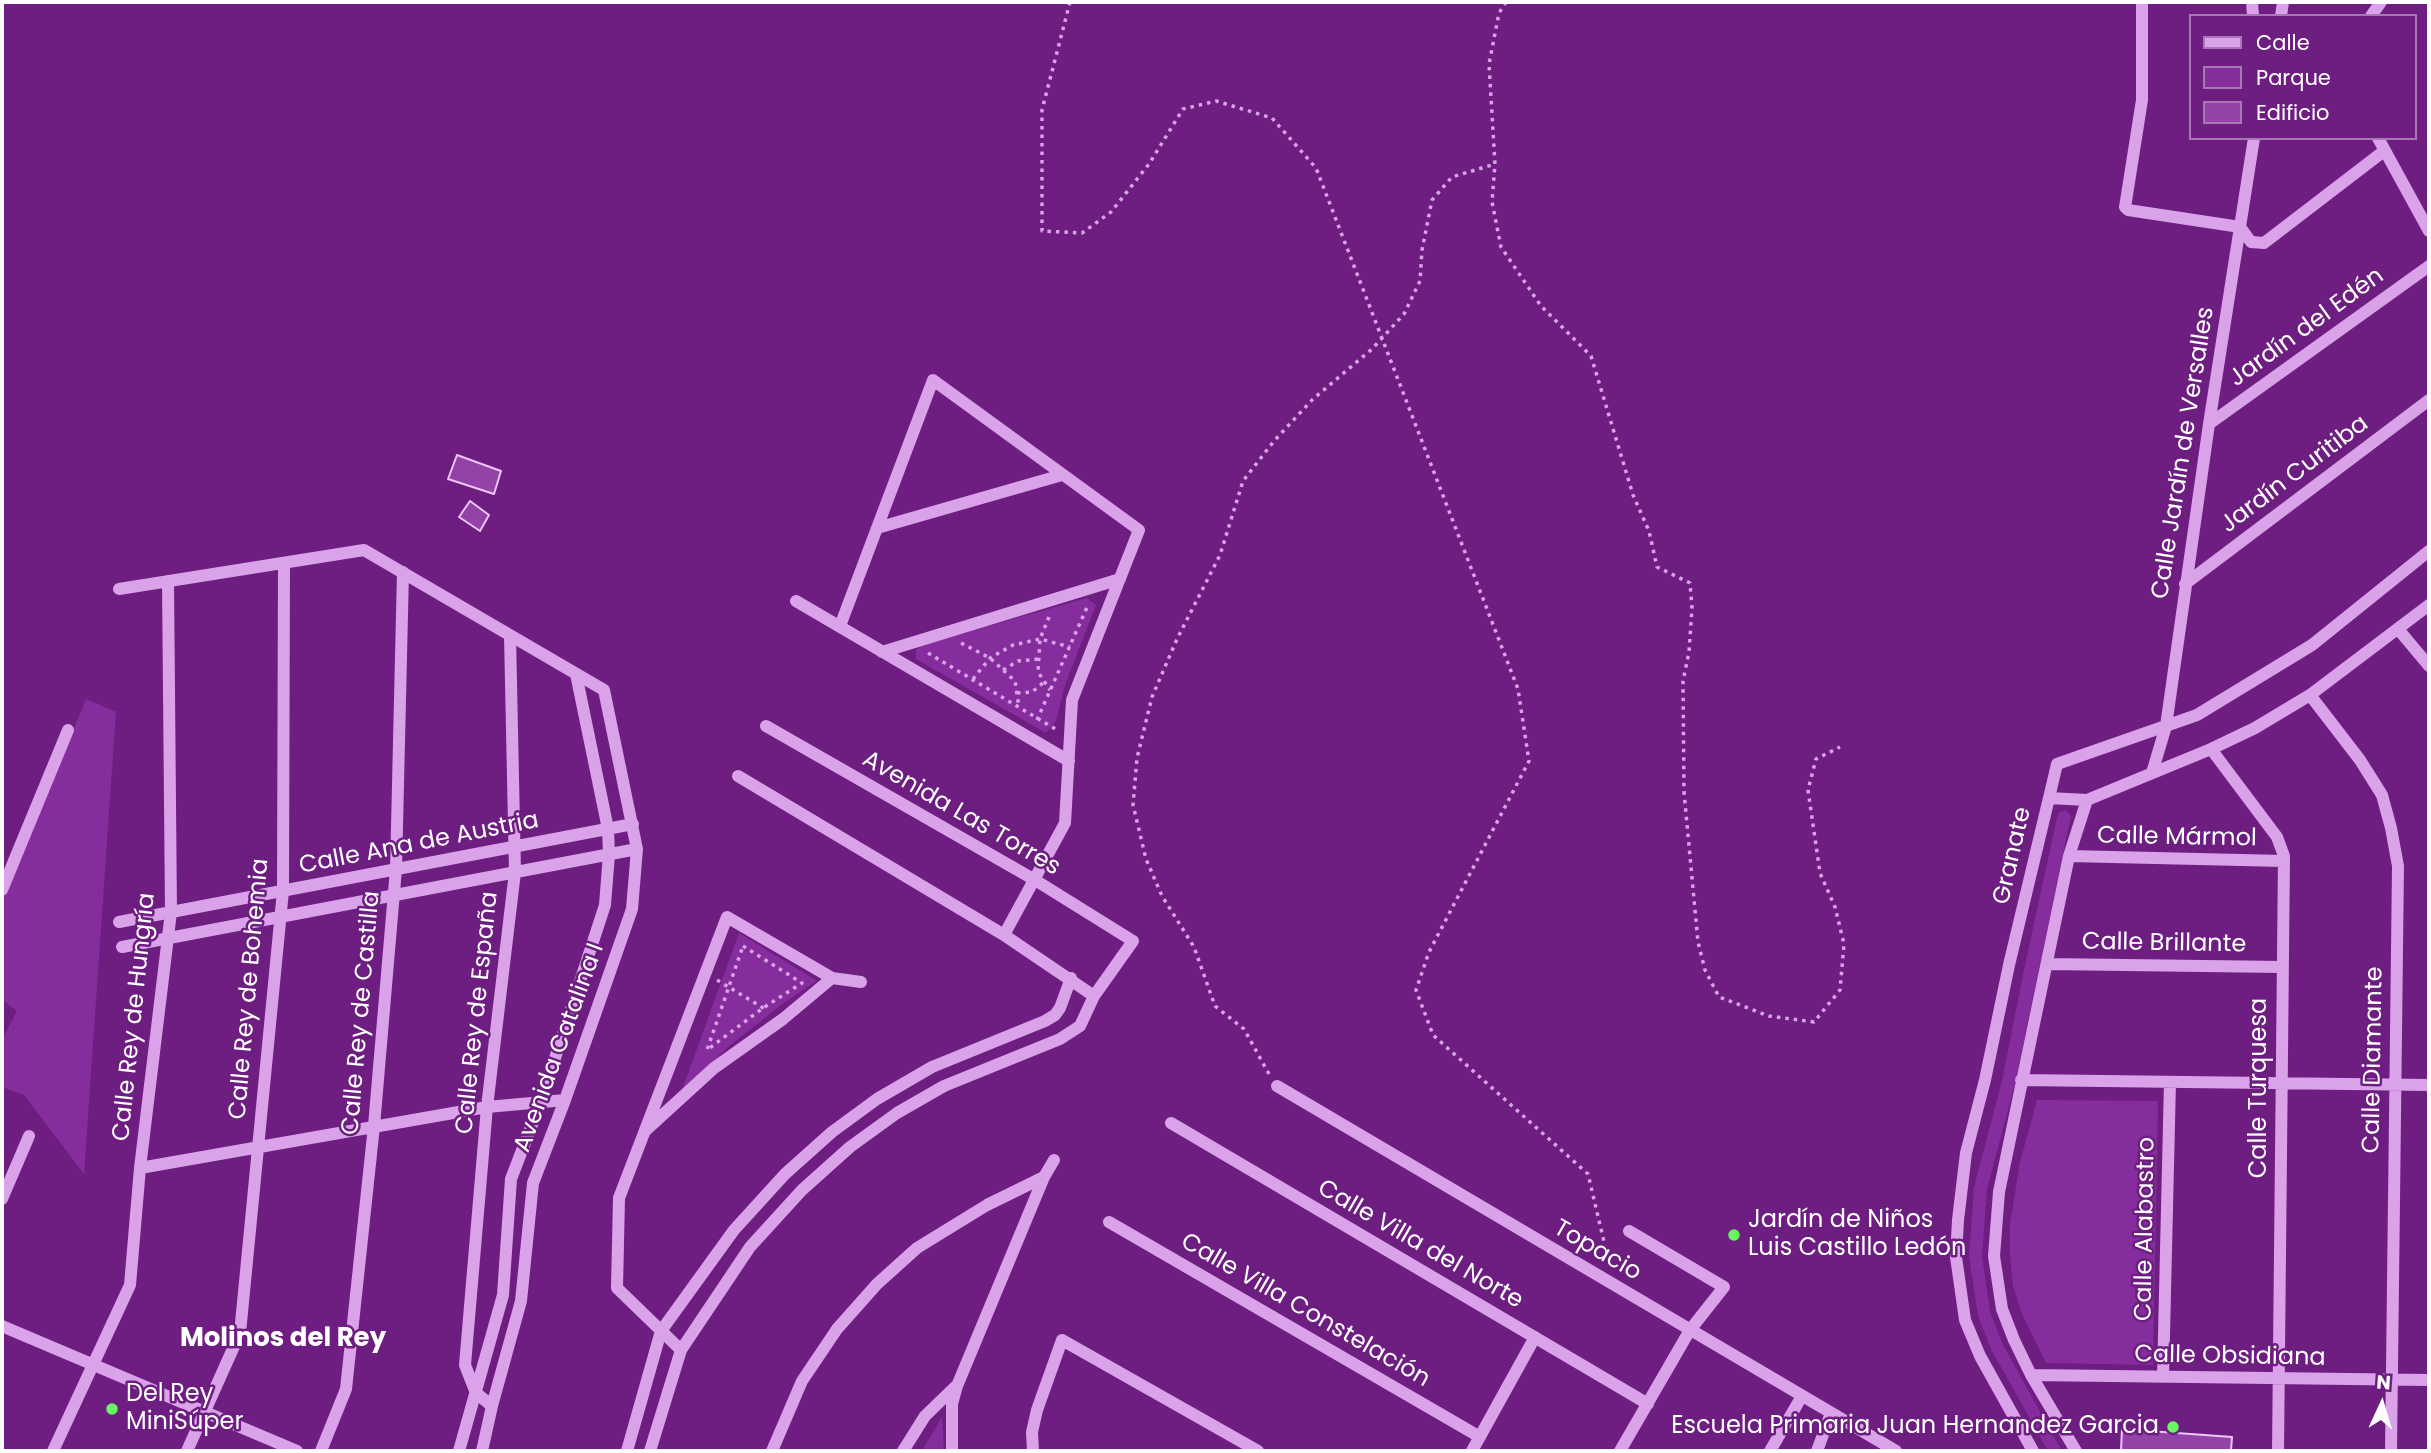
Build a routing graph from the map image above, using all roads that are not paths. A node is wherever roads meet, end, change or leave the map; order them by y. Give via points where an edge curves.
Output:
1 (2142, 2) edge
2 (2254, 140) edge
3 (2379, 140) edge
4 (2384, 151) junction
5 (2240, 228) junction
6 (2429, 231) edge
7 (2429, 266) edge
8 (2429, 400) edge
9 (2209, 425) junction
10 (1062, 475) junction
11 (877, 528) junction
12 (2429, 551) edge
13 (284, 563) junction
14 (402, 572) junction
15 (1120, 579) junction
16 (168, 581) junction
17 (2185, 584) junction
18 (119, 589) dead end
19 (796, 601) dead end
20 (2429, 605) edge
21 (840, 626) junction
22 (2399, 629) junction
23 (510, 635) junction
24 (882, 652) junction
25 (2429, 666) edge
26 (576, 674) junction
27 (2309, 695) junction
28 (766, 726) dead end
29 (2166, 726) junction
30 (68, 730) dead end
31 (2211, 749) junction
32 (1069, 761) junction
33 (2152, 773) junction
34 (738, 776) dead end
35 (2049, 798) junction
36 (2087, 800) junction
37 (633, 824) junction
38 (608, 829) junction
39 (515, 846) junction
40 (637, 849) junction
41 (610, 854) junction
42 (2069, 856) junction
43 (2284, 861) junction
44 (396, 869) junction
45 (514, 872) junction
46 (1035, 880) junction
47 (2, 890) edge
48 (283, 891) junction
49 (394, 895) junction
50 (171, 912) junction
51 (281, 916) junction
52 (119, 922) dead end
53 (1004, 935) junction
54 (168, 938) junction
55 (122, 947) dead end
56 (2047, 964) junction
57 (2281, 967) junction
58 (832, 978) junction
59 (1071, 978) junction
60 (860, 982) dead end
61 (1094, 996) junction
62 (932, 1067) junction
63 (2021, 1080) junction
64 (2170, 1082) junction
65 (2281, 1083) junction
66 (2395, 1084) junction
67 (2429, 1085) edge
68 (944, 1086) junction
69 (1277, 1086) road end
70 (565, 1100) junction
71 (541, 1101) junction
72 (487, 1107) junction
73 (1171, 1123) dead end
74 (374, 1126) junction
75 (645, 1132) junction
76 (29, 1136) dead end
77 (257, 1148) junction
78 (1054, 1160) dead end
79 (140, 1168) junction
80 (785, 1174) junction
81 (1044, 1177) junction
82 (802, 1190) junction
83 (2, 1199) edge
84 (1109, 1222) dead end
85 (1629, 1231) dead end
86 (2, 1326) edge
87 (1690, 1330) junction
88 (661, 1331) junction
89 (1535, 1337) junction
90 (681, 1350) junction
91 (95, 1365) junction
92 (2031, 1375) junction
93 (2163, 1377) junction
94 (2278, 1378) junction
95 (2392, 1380) junction
96 (2429, 1380) edge
97 (957, 1385) junction
98 (476, 1393) junction
99 (1802, 1396) junction
100 (1648, 1404) junction
101 (492, 1406) junction
102 (206, 1412) junction
103 (1831, 1413) junction
104 (1480, 1437) junction
105 (53, 1451) edge
106 (187, 1451) edge
107 (297, 1451) edge
108 (321, 1451) edge
109 (459, 1451) edge
110 (482, 1451) edge
111 (627, 1451) edge
112 (650, 1451) edge
113 (772, 1451) edge
114 (903, 1451) edge
115 (952, 1451) edge
116 (1033, 1451) edge
117 (1258, 1451) edge
118 (1472, 1451) edge
119 (1620, 1451) edge
120 (1770, 1451) edge
121 (1817, 1451) edge
122 (1896, 1451) edge
123 (2033, 1451) edge
124 (2076, 1451) edge
125 (2278, 1451) edge
126 (2391, 1451) edge

1 - 5 street via 2143,100 2125,207
2 - 5 street, Calle Jardín de Versalles
3 - 4 street
4 - 5 street via 2264,243 2251,242
4 - 6 street
5 - 9 street, Calle Jardín de Versalles
7 - 9 street, Jardín del Edén
8 - 17 street, Jardín Curitiba
9 - 17 street, Calle Jardín de Versalles
10 - 11 street
10 - 11 street via 933,380
10 - 15 street via 1139,530
11 - 21 street
12 - 29 street via 2312,645 2197,715
13 - 14 street, Avenida Catalina I via 364,550
13 - 16 street, Avenida Catalina I
13 - 48 street, Calle Rey de Bohemia
14 - 23 street, Avenida Catalina I
14 - 44 street, Calle Rey de Castilla
15 - 24 street
15 - 32 street via 1072,700
16 - 18 street, Avenida Catalina I
16 - 50 street, Calle Rey de Hungría
17 - 29 street, Calle Jardín de Versalles
19 - 21 street
20 - 22 street
21 - 24 street
22 - 25 street
22 - 27 street
23 - 26 street, Avenida Catalina I
23 - 39 street, Calle Rey de España
24 - 32 street
26 - 37 street, Avenida Catalina I via 604,690
26 - 38 street, Avenida Catalina I
27 - 31 street
27 - 66 street, Calle Diamante via 2382,794 2391,828 2398,866
28 - 46 street, Avenida Las Torres
29 - 33 street, Calle Jardín de Versalles
29 - 35 street via 2057,764
30 - 47 street
31 - 33 street
31 - 43 street, Calle Turquesa via 2277,837
32 - 46 street via 1065,823
33 - 36 street
34 - 53 street
35 - 36 street, Granate
35 - 123 street, Granate via 1966,1153 1956,1257 1965,1320
36 - 42 street
37 - 38 street, Calle Ana de Austria
37 - 40 street, Avenida Catalina I
38 - 39 street, Calle Ana de Austria
38 - 41 street, Avenida Catalina I
39 - 44 street, Calle Ana de Austria
39 - 45 street, Calle Rey de España
40 - 41 street, Calle Ana de Austria
40 - 70 street, Avenida Catalina I via 632,909
41 - 45 street, Calle Ana de Austria
41 - 71 street, Avenida Catalina I via 605,905
42 - 43 street, Calle Mármol
42 - 56 street
43 - 57 street, Calle Turquesa
44 - 48 street, Calle Ana de Austria
44 - 49 street, Calle Rey de Castilla
45 - 49 street, Calle Ana de Austria
45 - 72 street, Calle Rey de España
46 - 53 street
46 - 61 street, Avenida Las Torres via 1133,941
48 - 50 street, Calle Ana de Austria
48 - 51 street, Calle Rey de Bohemia
49 - 51 street, Calle Ana de Austria
49 - 74 street, Calle Rey de Castilla
50 - 52 street, Calle Ana de Austria
50 - 54 street, Calle Rey de Hungría
51 - 54 street, Calle Ana de Austria
51 - 77 street, Calle Rey de Bohemia
53 - 59 street
54 - 55 street, Calle Ana de Austria
54 - 79 street, Calle Rey de Hungría
56 - 57 street, Calle Brillante
56 - 63 street
57 - 65 street, Calle Turquesa
58 - 60 street
58 - 75 street via 714,1068
58 - 75 street via 727,917
59 - 61 street
59 - 62 street via 1060,1007 1045,1021
61 - 68 street via 1080,1026 1060,1039
62 - 68 street
62 - 80 street via 877,1099
63 - 64 street
63 - 92 street via 1999,1192 1994,1256 2001,1309
64 - 65 street
64 - 93 street, Calle Alabastro
65 - 66 street
65 - 94 street, Calle Turquesa
66 - 67 street
66 - 95 street, Calle Diamante
68 - 82 street via 897,1112
69 - 87 street, Topacio
70 - 71 street
70 - 101 street, Avenida Catalina I via 533,1183 521,1301
71 - 72 street
71 - 98 street, Avenida Catalina I via 511,1179 503,1295
72 - 74 street
72 - 98 street, Calle Rey de España via 465,1365
73 - 89 street, Calle Villa del Norte
74 - 77 street
74 - 108 street, Calle Rey de Castilla via 346,1389
75 - 88 street via 619,1198 617,1288
76 - 83 street
77 - 79 street
77 - 102 street, Calle Rey de Bohemia via 240,1334
78 - 81 street
79 - 91 street, Calle Rey de Hungría via 130,1285
80 - 82 street
80 - 88 street via 734,1230
81 - 97 street
81 - 113 street via 917,1248 877,1284 836,1329 802,1381
82 - 90 street via 750,1247
84 - 104 street, Calle Villa Constelación
85 - 87 street via 1724,1287
86 - 91 street
87 - 99 street, Topacio
87 - 100 street
88 - 90 street
88 - 111 street
89 - 100 street, Calle Villa del Norte
89 - 104 street
90 - 112 street
91 - 102 street
91 - 105 street, Calle Rey de Hungría
92 - 93 street, Calle Obsidiana
92 - 124 street
93 - 94 street, Calle Obsidiana
94 - 95 street, Calle Obsidiana
94 - 125 street, Calle Turquesa
95 - 96 street, Calle Obsidiana
95 - 126 street, Calle Diamante
97 - 114 street via 925,1416
97 - 115 street via 952,1404
98 - 101 street
98 - 109 street, Avenida Catalina I
99 - 103 street, Topacio
99 - 120 street
100 - 119 street
101 - 110 street, Avenida Catalina I
102 - 106 street, Calle Rey de Bohemia
102 - 107 street
103 - 121 street
103 - 122 street, Topacio
104 - 118 street
116 - 117 street via 1037,1410 1062,1340

